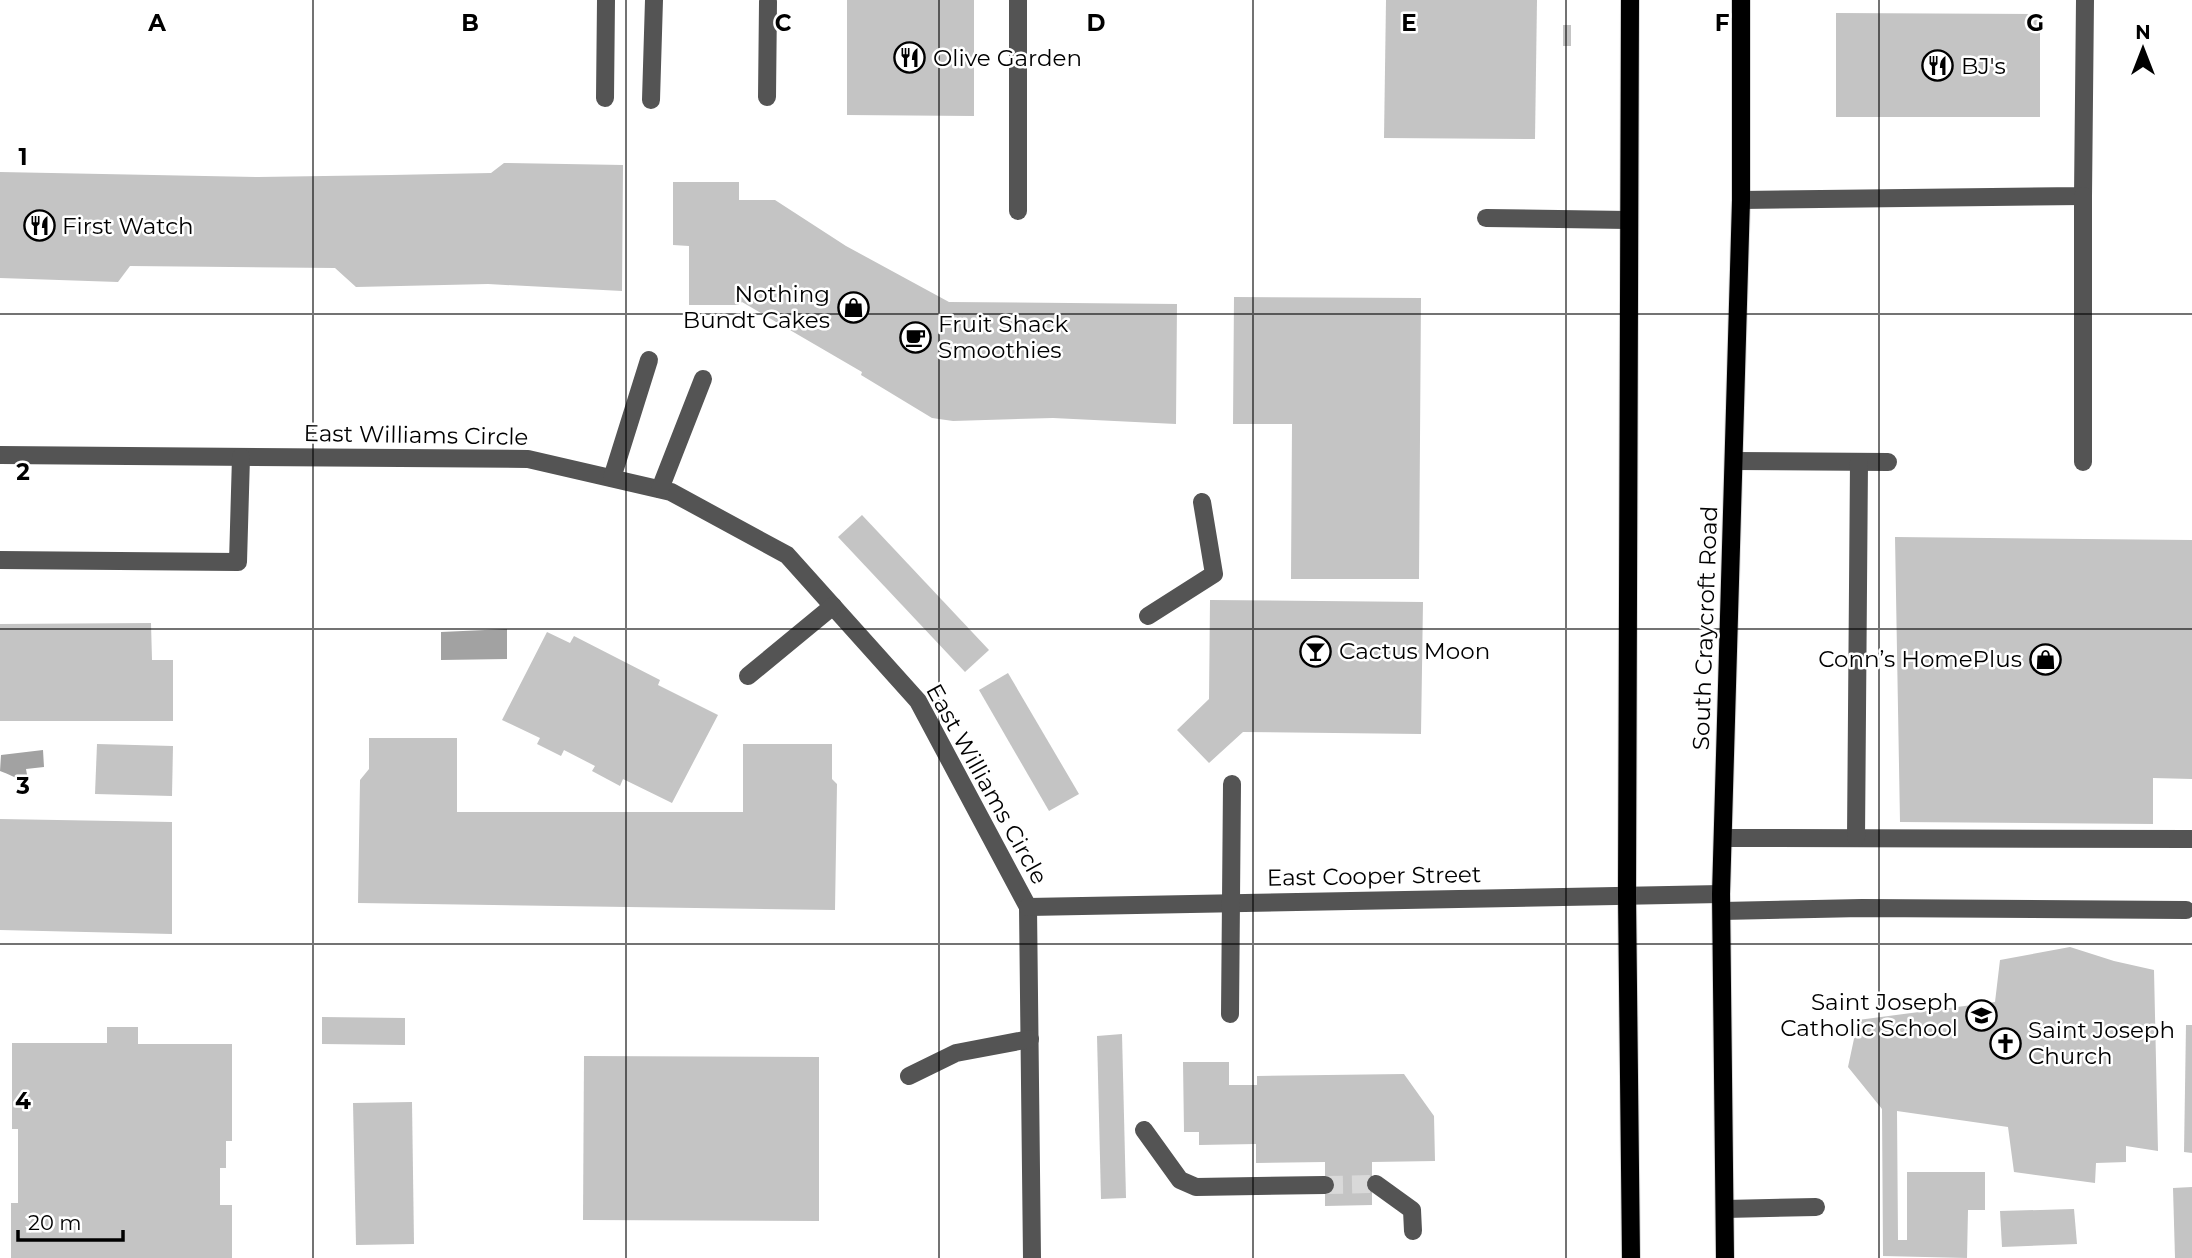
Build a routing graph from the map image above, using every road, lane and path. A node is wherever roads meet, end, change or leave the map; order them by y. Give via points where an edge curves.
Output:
1 (606, 0) edge
2 (654, 0) edge
3 (1018, 0) edge
4 (1630, 0) edge
5 (1741, 0) edge
6 (2085, 0) edge
7 (768, 2) dead end
8 (767, 97) dead end
9 (605, 98) dead end
10 (651, 100) dead end
11 (2083, 196) junction
12 (1741, 201) junction
13 (1018, 211) dead end
14 (1486, 218) dead end
15 (1628, 220) junction
16 (649, 360) dead end
17 (703, 379) dead end
18 (0, 455) edge
19 (241, 457) junction
20 (1734, 461) junction
21 (1859, 461) junction
22 (1888, 461) dead end
23 (2082, 462) dead end
24 (612, 478) junction
25 (660, 489) junction
26 (1202, 502) dead end
27 (0, 560) edge
28 (833, 606) junction
29 (1148, 617) dead end
30 (748, 677) dead end
31 (1232, 784) dead end
32 (1723, 838) junction
33 (1856, 838) junction
34 (2192, 839) edge
35 (1627, 895) junction
36 (1232, 903) junction
37 (1722, 903) junction
38 (1028, 907) junction
39 (2186, 910) dead end
40 (1230, 1014) dead end
41 (1030, 1039) junction
42 (909, 1076) dead end
43 (1144, 1130) dead end
44 (1376, 1184) tunnel mouth
45 (1325, 1185) tunnel mouth
46 (1816, 1207) dead end
47 (1725, 1209) junction
48 (1413, 1231) dead end
49 (1032, 1258) edge
50 (1631, 1258) edge
51 (1726, 1258) edge

1 - 9 street
2 - 10 street
3 - 13 street
4 - 15 main road
5 - 12 main road, South Craycroft Road
6 - 11 street
7 - 8 street
11 - 12 street
11 - 23 street
12 - 20 main road, South Craycroft Road
14 - 15 street
15 - 35 main road
16 - 24 street
17 - 25 street
18 - 19 street, East Williams Circle
19 - 24 street, East Williams Circle via 528,459
19 - 27 street via 238,562
20 - 21 street
20 - 32 main road, South Craycroft Road
21 - 22 street
21 - 33 street
24 - 25 street, East Williams Circle
25 - 28 street, East Williams Circle via 787,555
26 - 29 street via 1214,574
28 - 30 street
28 - 38 street, East Williams Circle via 918,701
31 - 36 street
32 - 33 street
32 - 37 main road, South Craycroft Road
33 - 34 street
35 - 36 street, East Cooper Street
35 - 37 street, East Cooper Street
35 - 50 main road
36 - 38 street, East Cooper Street
36 - 40 street
37 - 39 street, East Cooper Street
37 - 47 main road, South Craycroft Road
38 - 41 street, East Williams Circle
41 - 42 street via 956,1053
41 - 49 street, East Williams Circle
43 - 45 street via 1180,1180 1196,1187
44 - 48 street via 1412,1210
46 - 47 street
47 - 51 main road, South Craycroft Road

